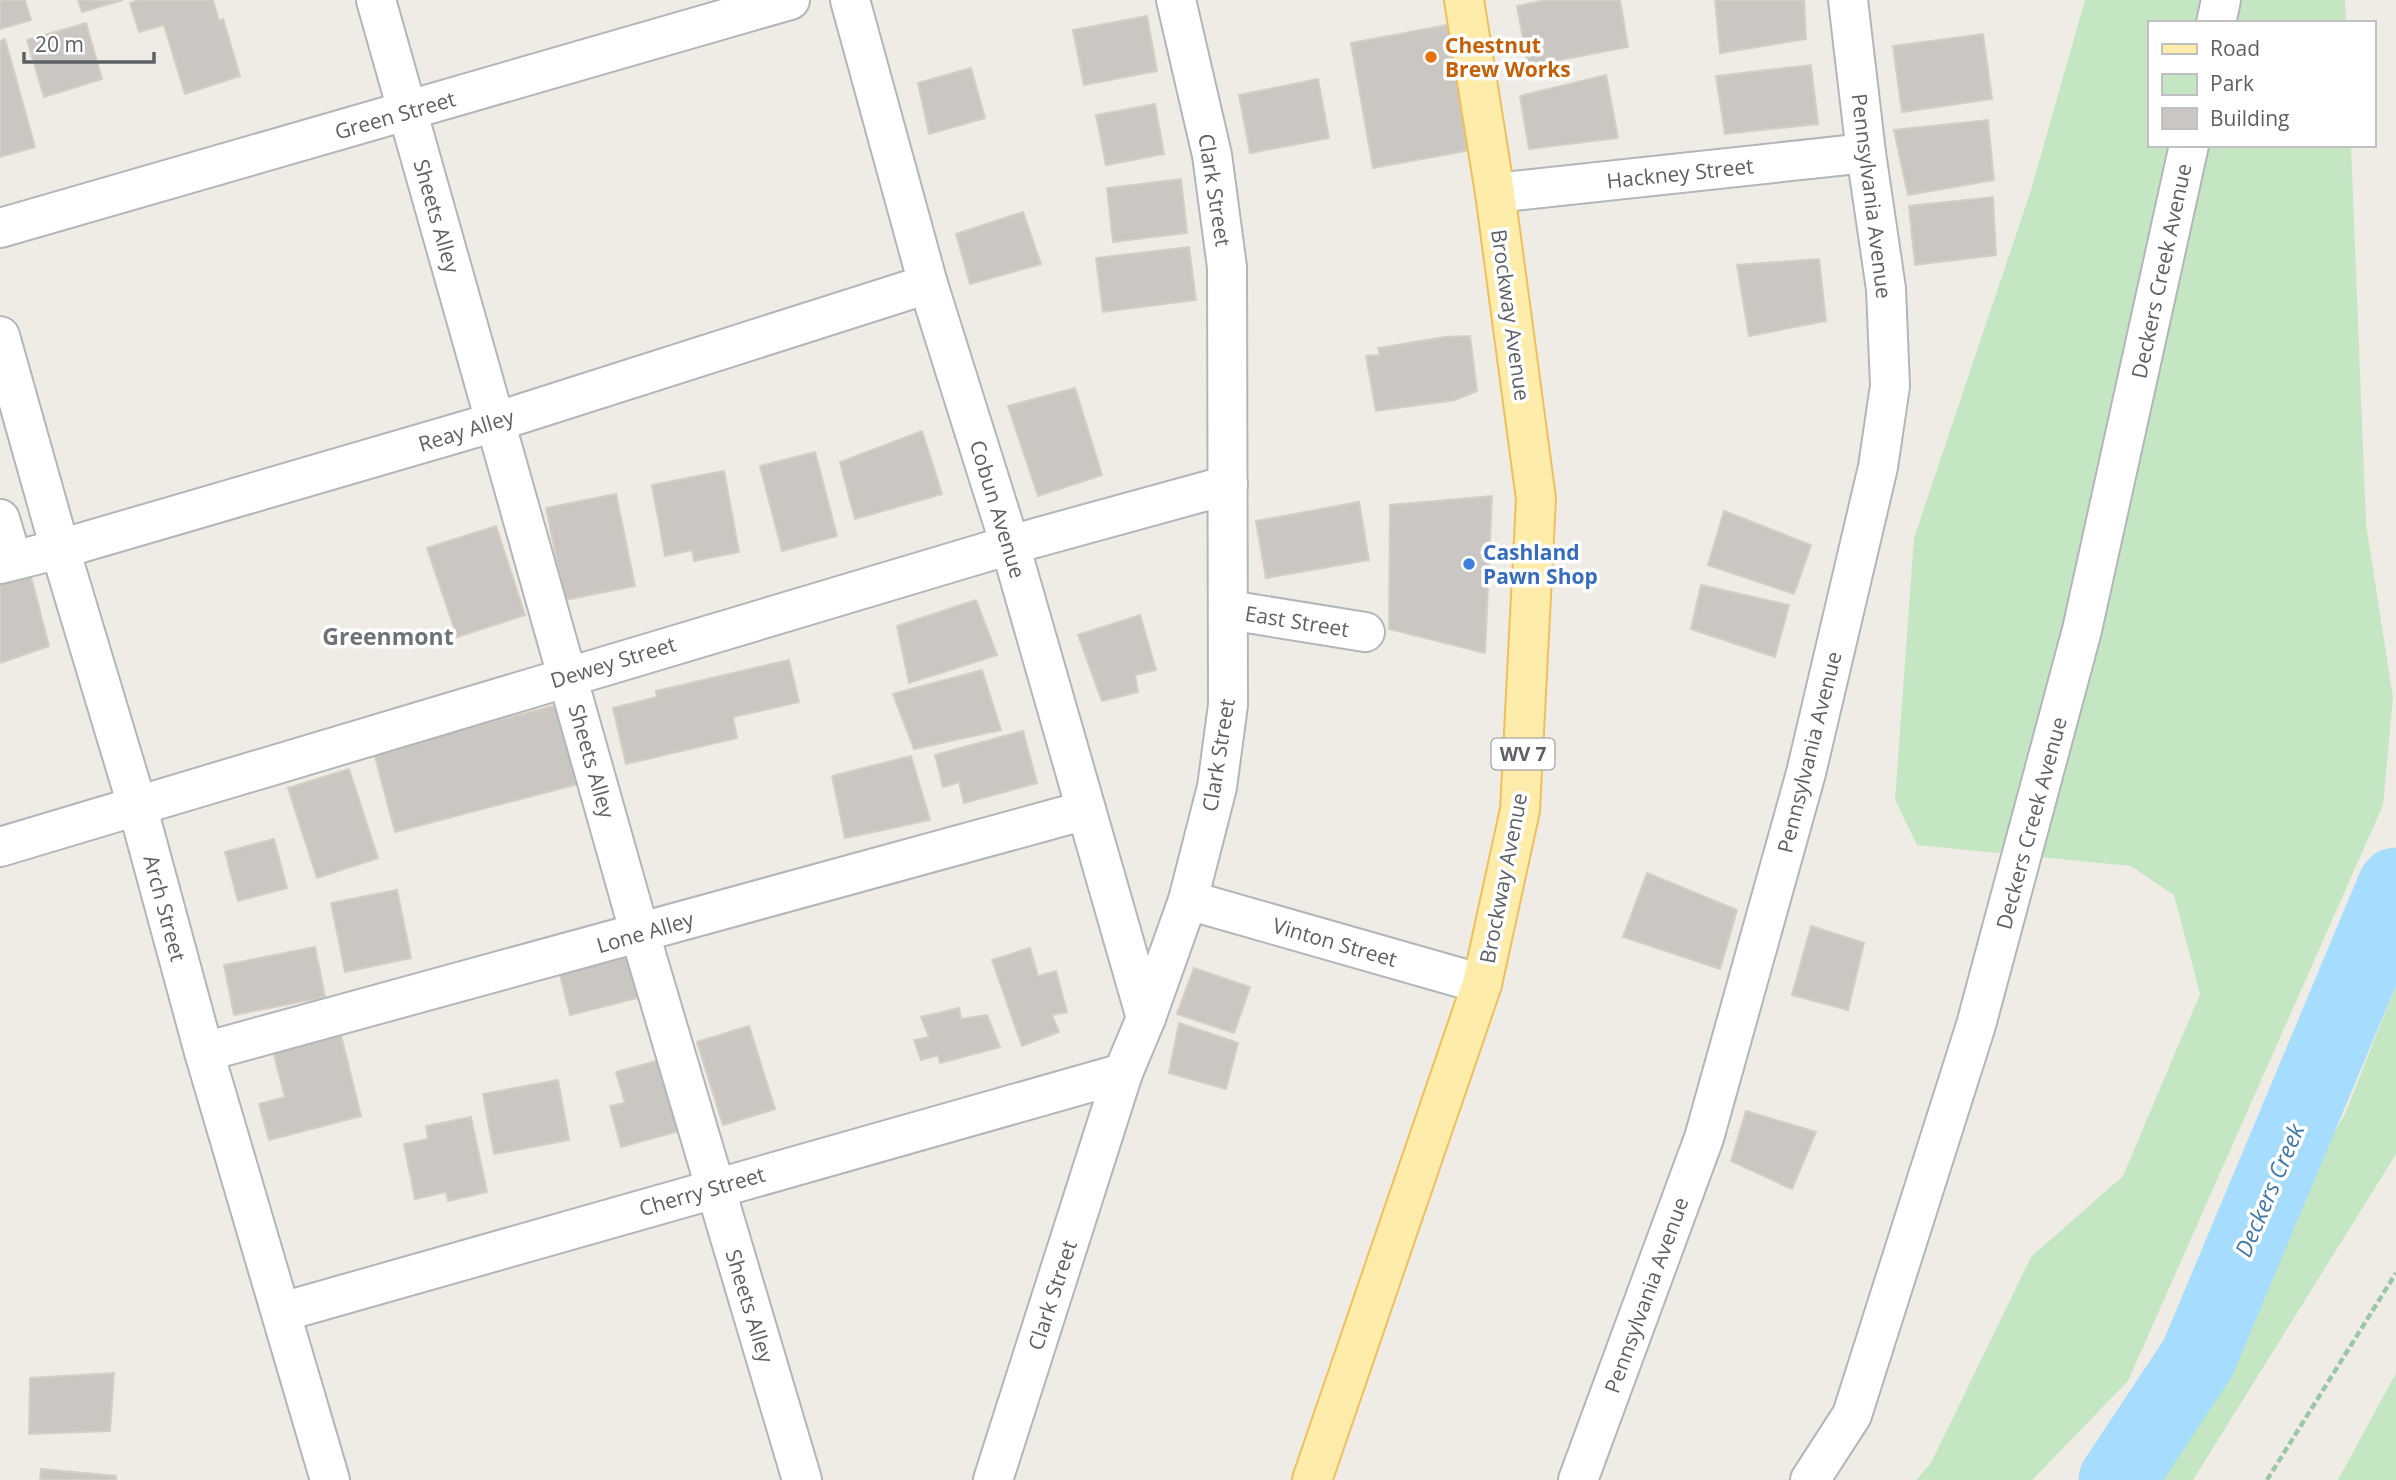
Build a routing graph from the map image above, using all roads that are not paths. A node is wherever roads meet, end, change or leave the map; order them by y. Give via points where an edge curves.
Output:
1 (376, 0) edge
2 (790, 0) edge
3 (850, 0) edge
4 (1176, 0) edge
5 (1464, 0) edge
6 (1848, 0) edge
7 (2221, 0) edge
8 (2216, 21) edge
9 (408, 111) junction
10 (2189, 147) edge
11 (1866, 153) junction
12 (1495, 193) junction
13 (0, 228) edge
14 (928, 284) junction
15 (0, 336) edge
16 (495, 422) junction
17 (1228, 485) junction
18 (0, 519) edge
19 (1010, 545) junction
20 (60, 549) junction
21 (6, 561) edge
22 (1229, 610) junction
23 (1365, 632) dead end
24 (568, 675) junction
25 (137, 805) junction
26 (1086, 810) junction
27 (0, 847) edge
28 (1188, 900) junction
29 (640, 934) junction
30 (1482, 984) junction
31 (1146, 1018) junction
32 (204, 1052) junction
33 (1123, 1073) junction
34 (715, 1187) junction
35 (282, 1312) junction
36 (330, 1480) edge
37 (802, 1480) edge
38 (993, 1480) edge
39 (1312, 1480) edge
40 (1578, 1480) edge
41 (1810, 1480) edge

1 - 9 street, Sheets Alley
2 - 9 street, Green Street
3 - 14 street, Cobun Avenue
4 - 17 street, Clark Street via 1212,155 1227,267
5 - 12 main road, Brockway Avenue / WV 7
6 - 11 street, Pennsylvania Avenue
7 - 8 street
9 - 13 street, Green Street
9 - 16 street, Sheets Alley
10 - 41 street, Deckers Creek Avenue via 2082,630 1976,1025 1852,1415
11 - 12 street, Hackney Street
11 - 40 street, Pennsylvania Avenue via 1886,289 1891,386 1878,467 1806,773 1703,1138
12 - 30 main road, Brockway Avenue / WV 7 via 1536,499 1520,810
14 - 16 street, Reay Alley
14 - 19 street, Cobun Avenue
15 - 20 street, Arch Street
16 - 20 street, Reay Alley
16 - 24 street, Sheets Alley
17 - 19 street, Dewey Street
17 - 22 street, Clark Street
18 - 21 street
19 - 24 street, Dewey Street
19 - 26 street, Cobun Avenue
20 - 21 street, Reay Alley
20 - 25 street, Arch Street
22 - 23 street, East Street
22 - 28 street, Clark Street via 1228,705 1216,787
24 - 25 street, Dewey Street
24 - 29 street, Sheets Alley
25 - 27 street, Dewey Street
25 - 32 street, Arch Street
26 - 29 street, Lone Alley
26 - 31 street, Cobun Avenue
28 - 30 street, Vinton Street
28 - 31 street, Clark Street
29 - 32 street, Lone Alley
29 - 34 street, Sheets Alley
30 - 39 main road, Brockway Avenue / WV 7
31 - 33 street, Clark Street
32 - 35 street, Arch Street
33 - 34 street, Cherry Street
33 - 38 street, Clark Street
34 - 35 street, Cherry Street
34 - 37 street, Sheets Alley
35 - 36 street, Arch Street

